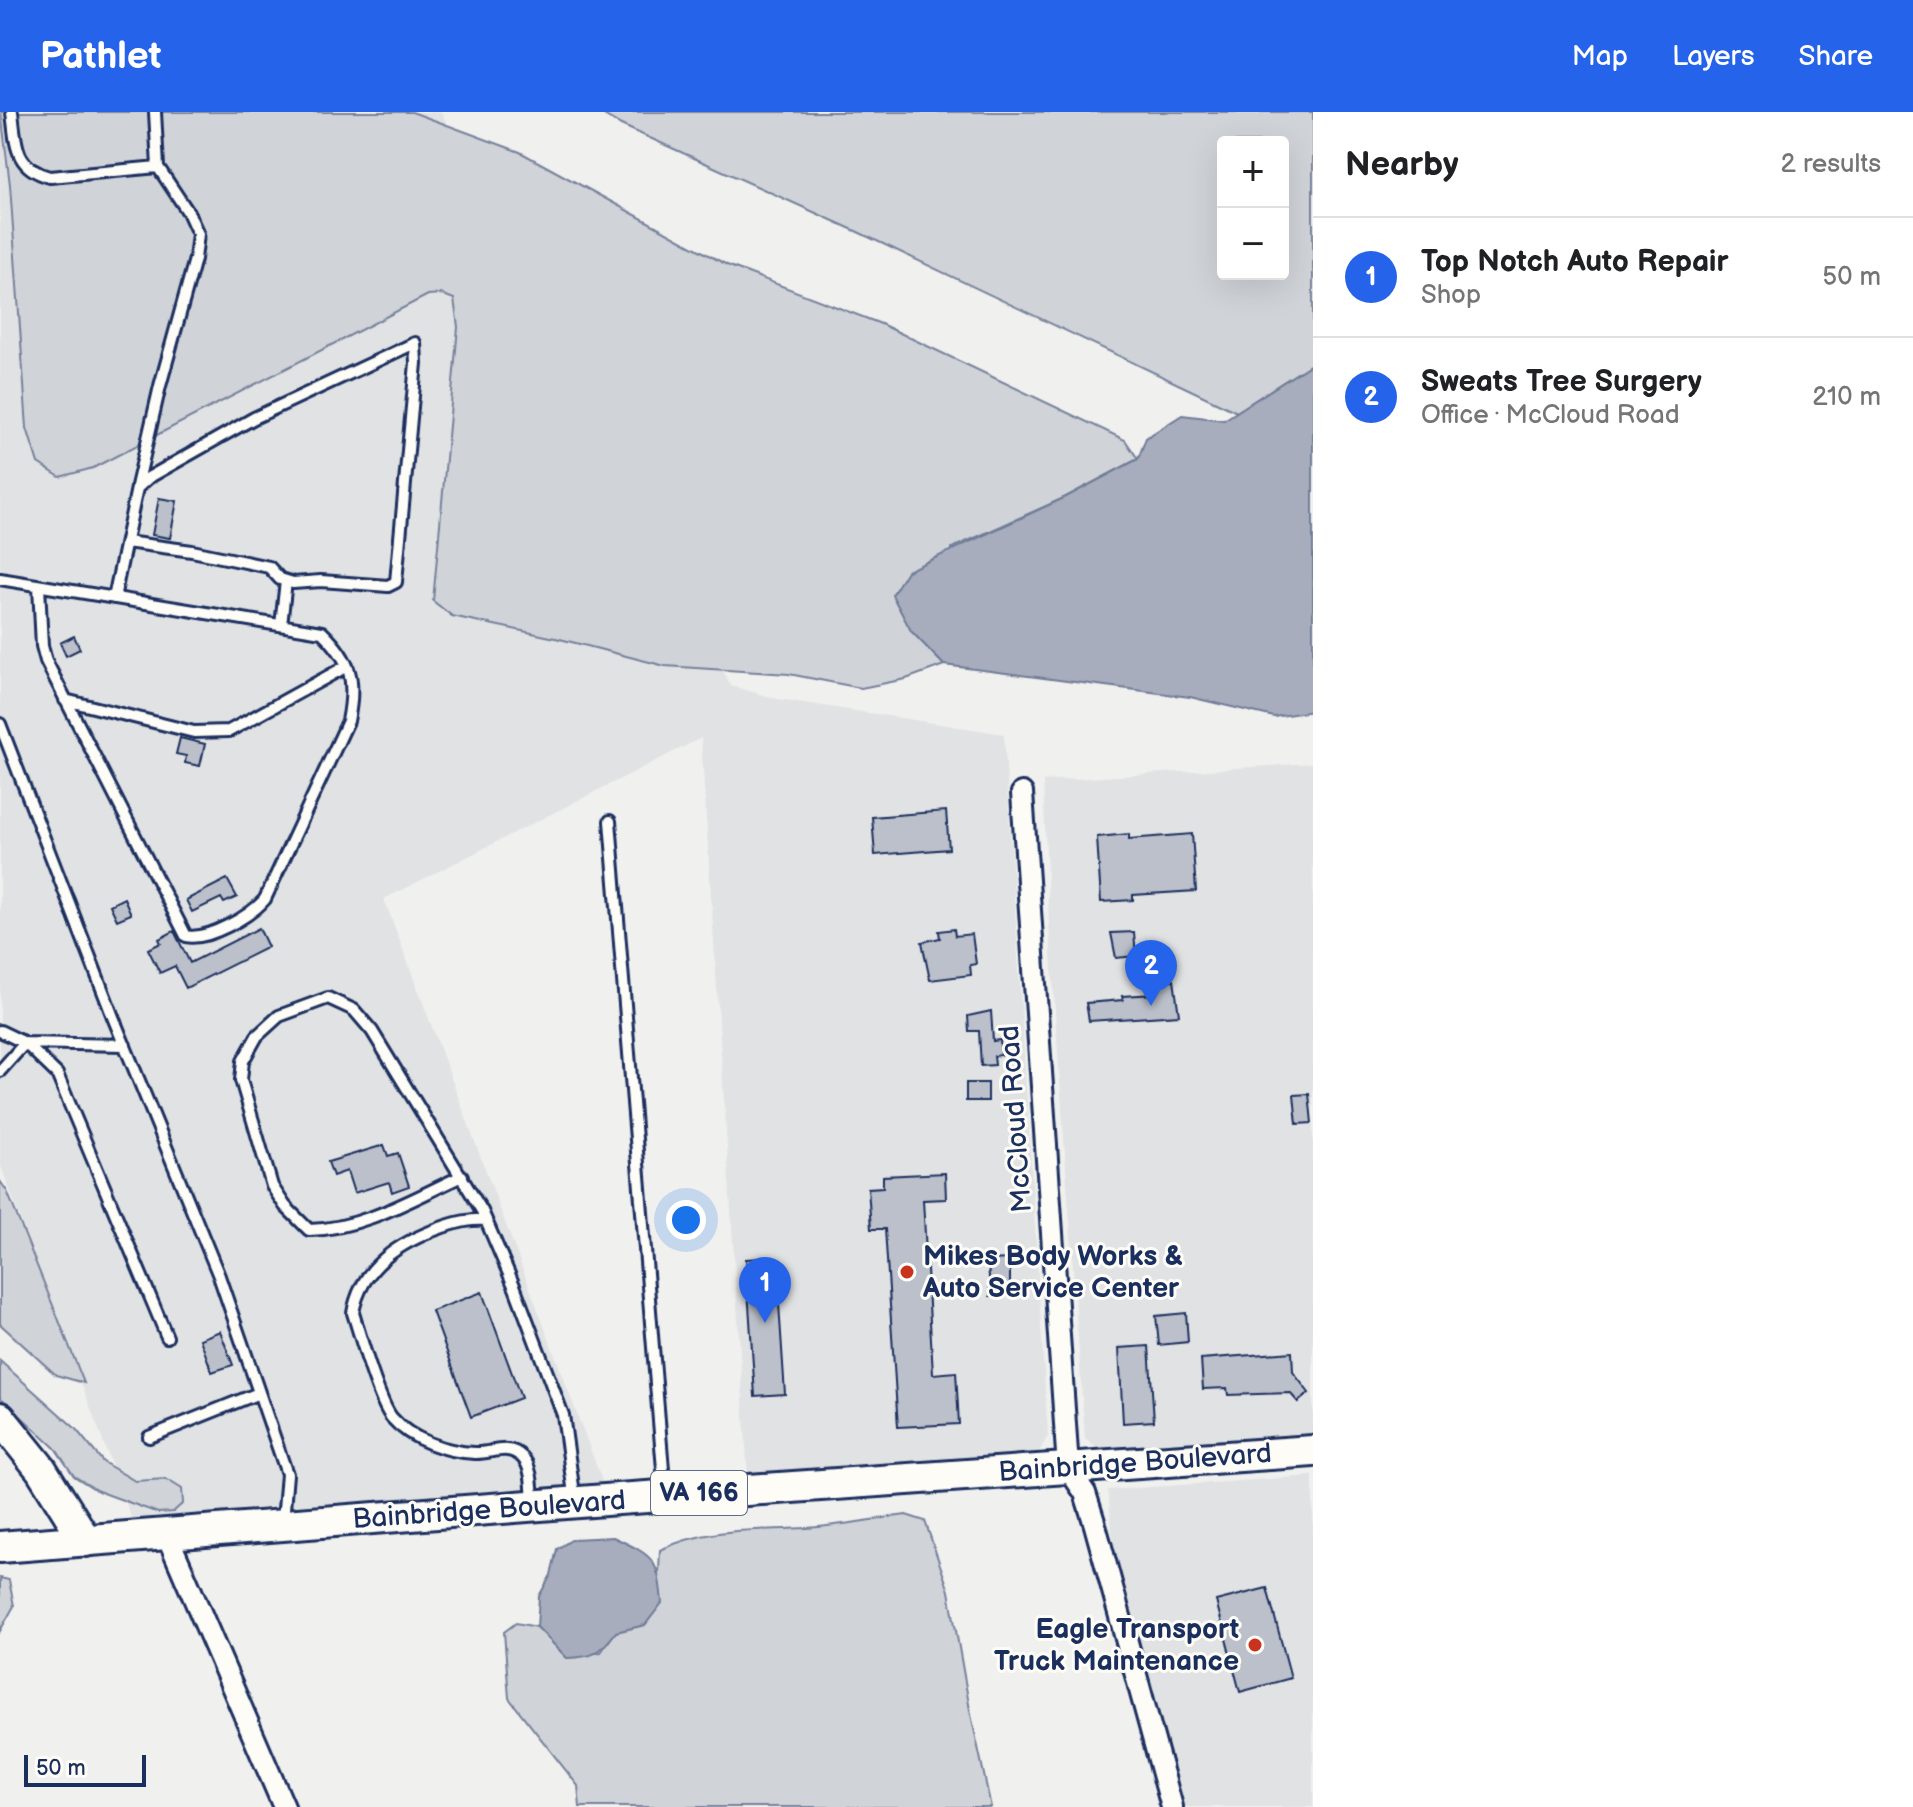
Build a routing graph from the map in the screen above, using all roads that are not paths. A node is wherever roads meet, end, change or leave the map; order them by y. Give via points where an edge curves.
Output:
1 (12, 112) edge
2 (155, 112) edge
3 (158, 167) junction
4 (137, 488) junction
5 (126, 542) junction
6 (0, 579) edge
7 (286, 581) junction
8 (39, 586) junction
9 (114, 598) junction
10 (281, 625) junction
11 (347, 666) junction
12 (65, 700) junction
13 (0, 724) edge
14 (1022, 793) dead end
15 (610, 821) dead end
16 (0, 1031) edge
17 (25, 1043) junction
18 (125, 1045) junction
19 (0, 1071) edge
20 (462, 1176) junction
21 (486, 1220) junction
22 (167, 1337) dead end
23 (259, 1393) junction
24 (0, 1418) edge
25 (149, 1437) dead end
26 (0, 1443) edge
27 (1313, 1451) edge
28 (1068, 1468) junction
29 (665, 1496) junction
30 (575, 1503) junction
31 (534, 1506) junction
32 (282, 1526) junction
33 (167, 1535) junction
34 (76, 1541) junction
35 (0, 1547) edge
36 (284, 1807) edge
37 (1172, 1807) edge

1 - 3 lane via 17,148 33,173 50,177
2 - 3 lane
3 - 4 lane via 198,234
4 - 5 lane
4 - 7 lane via 254,418 415,343 396,582 388,586
5 - 7 lane via 269,567
5 - 9 lane
6 - 8 lane
7 - 10 lane
8 - 9 lane
8 - 12 lane via 42,646
9 - 10 lane
10 - 11 lane via 322,632
11 - 12 lane via 229,731 213,734
11 - 12 lane via 353,694 348,721 265,899 258,908 196,938 186,936 178,923
13 - 18 lane
14 - 28 street, McCloud Road
15 - 29 lane
16 - 17 lane
17 - 18 lane
17 - 19 lane
17 - 22 lane via 57,1074
18 - 23 lane via 219,1276
20 - 20 lane via 354,1010 328,998 279,1016 257,1036 243,1061 244,1093 272,1186 309,1230 373,1217
20 - 21 lane
21 - 30 lane via 563,1415
21 - 31 lane via 470,1219 394,1249 368,1274 353,1313 391,1417 418,1438 454,1451 515,1452 529,1467
23 - 25 lane
23 - 32 lane via 287,1474
24 - 34 main road via 41,1469
26 - 34 main road
27 - 28 main road, Bainbridge Boulevard / VA 166
28 - 29 main road, Bainbridge Boulevard / VA 166
28 - 37 street, McCloud Road via 1085,1493 1095,1525
29 - 30 main road, Bainbridge Boulevard / VA 166
30 - 31 main road, Bainbridge Boulevard / VA 166
31 - 32 main road, Bainbridge Boulevard / VA 166
32 - 33 main road, Bainbridge Boulevard / VA 166
33 - 34 main road, Bainbridge Boulevard / VA 166
33 - 36 street
34 - 35 main road, Bainbridge Boulevard / VA 166

